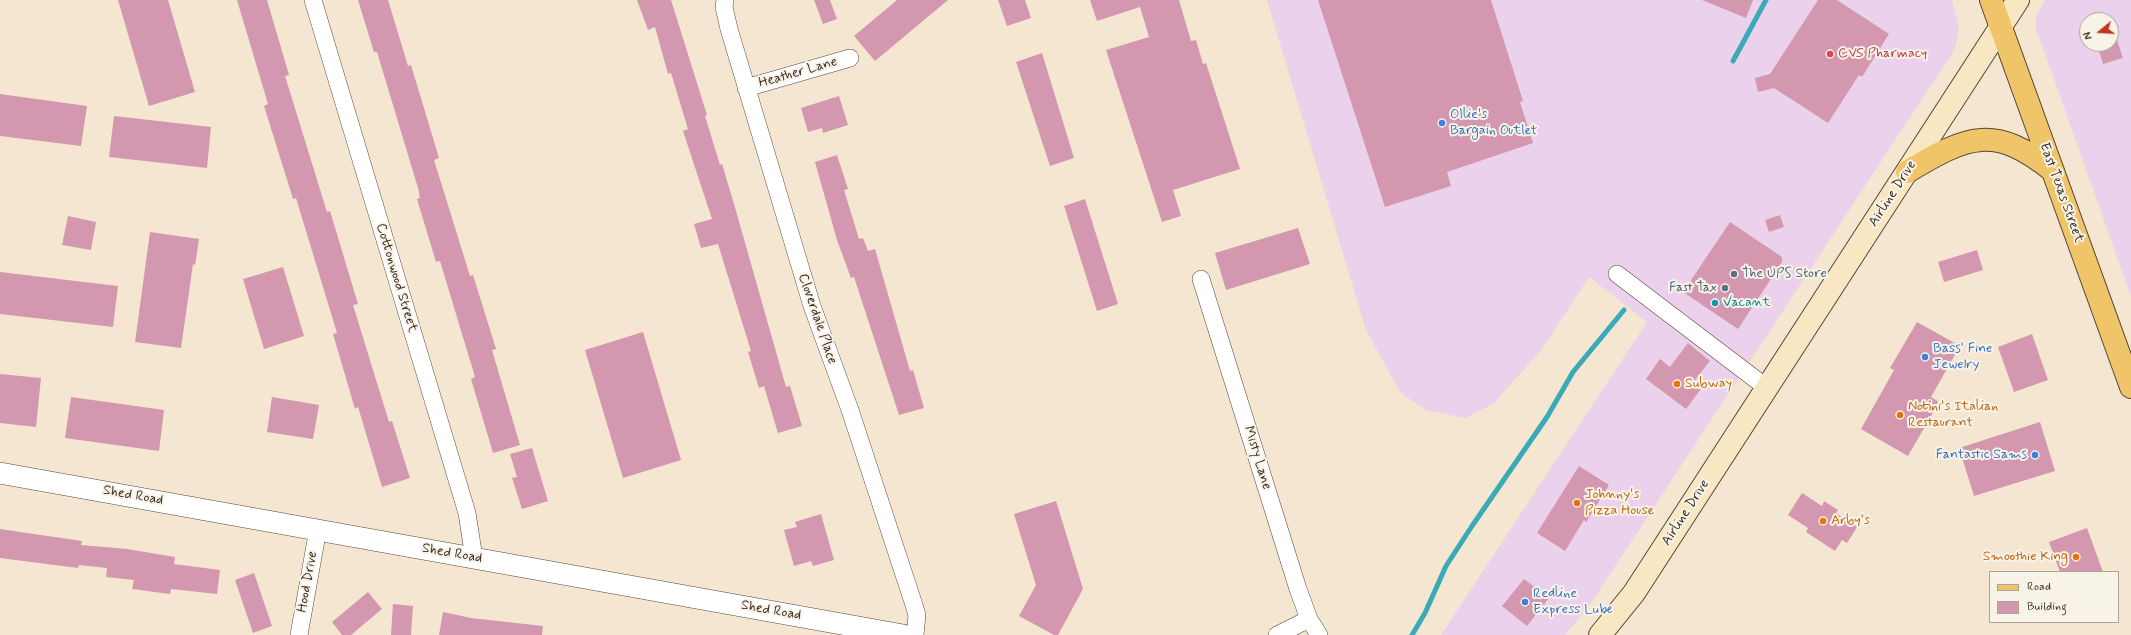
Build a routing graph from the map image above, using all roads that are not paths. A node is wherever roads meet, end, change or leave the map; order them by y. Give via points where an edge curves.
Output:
1 (313, 0) edge
2 (725, 0) edge
3 (1991, 0) edge
4 (2018, 0) edge
5 (2001, 27) junction
6 (850, 58) dead end
7 (746, 88) junction
8 (2053, 171) junction
9 (1908, 172) junction
10 (1616, 274) dead end
11 (1201, 279) dead end
12 (2131, 387) edge
13 (1767, 388) junction
14 (0, 473) edge
15 (318, 529) junction
16 (474, 558) junction
17 (1309, 619) junction
18 (299, 635) edge
19 (903, 635) edge
20 (915, 635) edge
21 (1277, 635) edge
22 (1319, 635) edge
23 (1600, 635) edge

1 - 16 street, Cottonwood Street via 467,514
2 - 7 street, Cloverdale Place via 726,17
3 - 5 main road, East Texas Street
4 - 5 main road, Airline Drive
5 - 8 main road, East Texas Street
5 - 9 main road, Airline Drive
6 - 7 street, Heather Lane
7 - 20 street, Cloverdale Place via 819,329 850,410 914,605 917,615
8 - 9 main road via 2022,149 2004,141 1985,139 1953,147
8 - 12 main road, East Texas Street
9 - 13 main road, Airline Drive
10 - 13 street
11 - 17 street, Misty Lane
13 - 23 main road, Airline Drive via 1634,593
14 - 15 street, Shed Road
15 - 16 street, Shed Road
15 - 18 street, Hood Drive
16 - 19 street, Shed Road
17 - 21 street
17 - 22 street, Misty Lane

